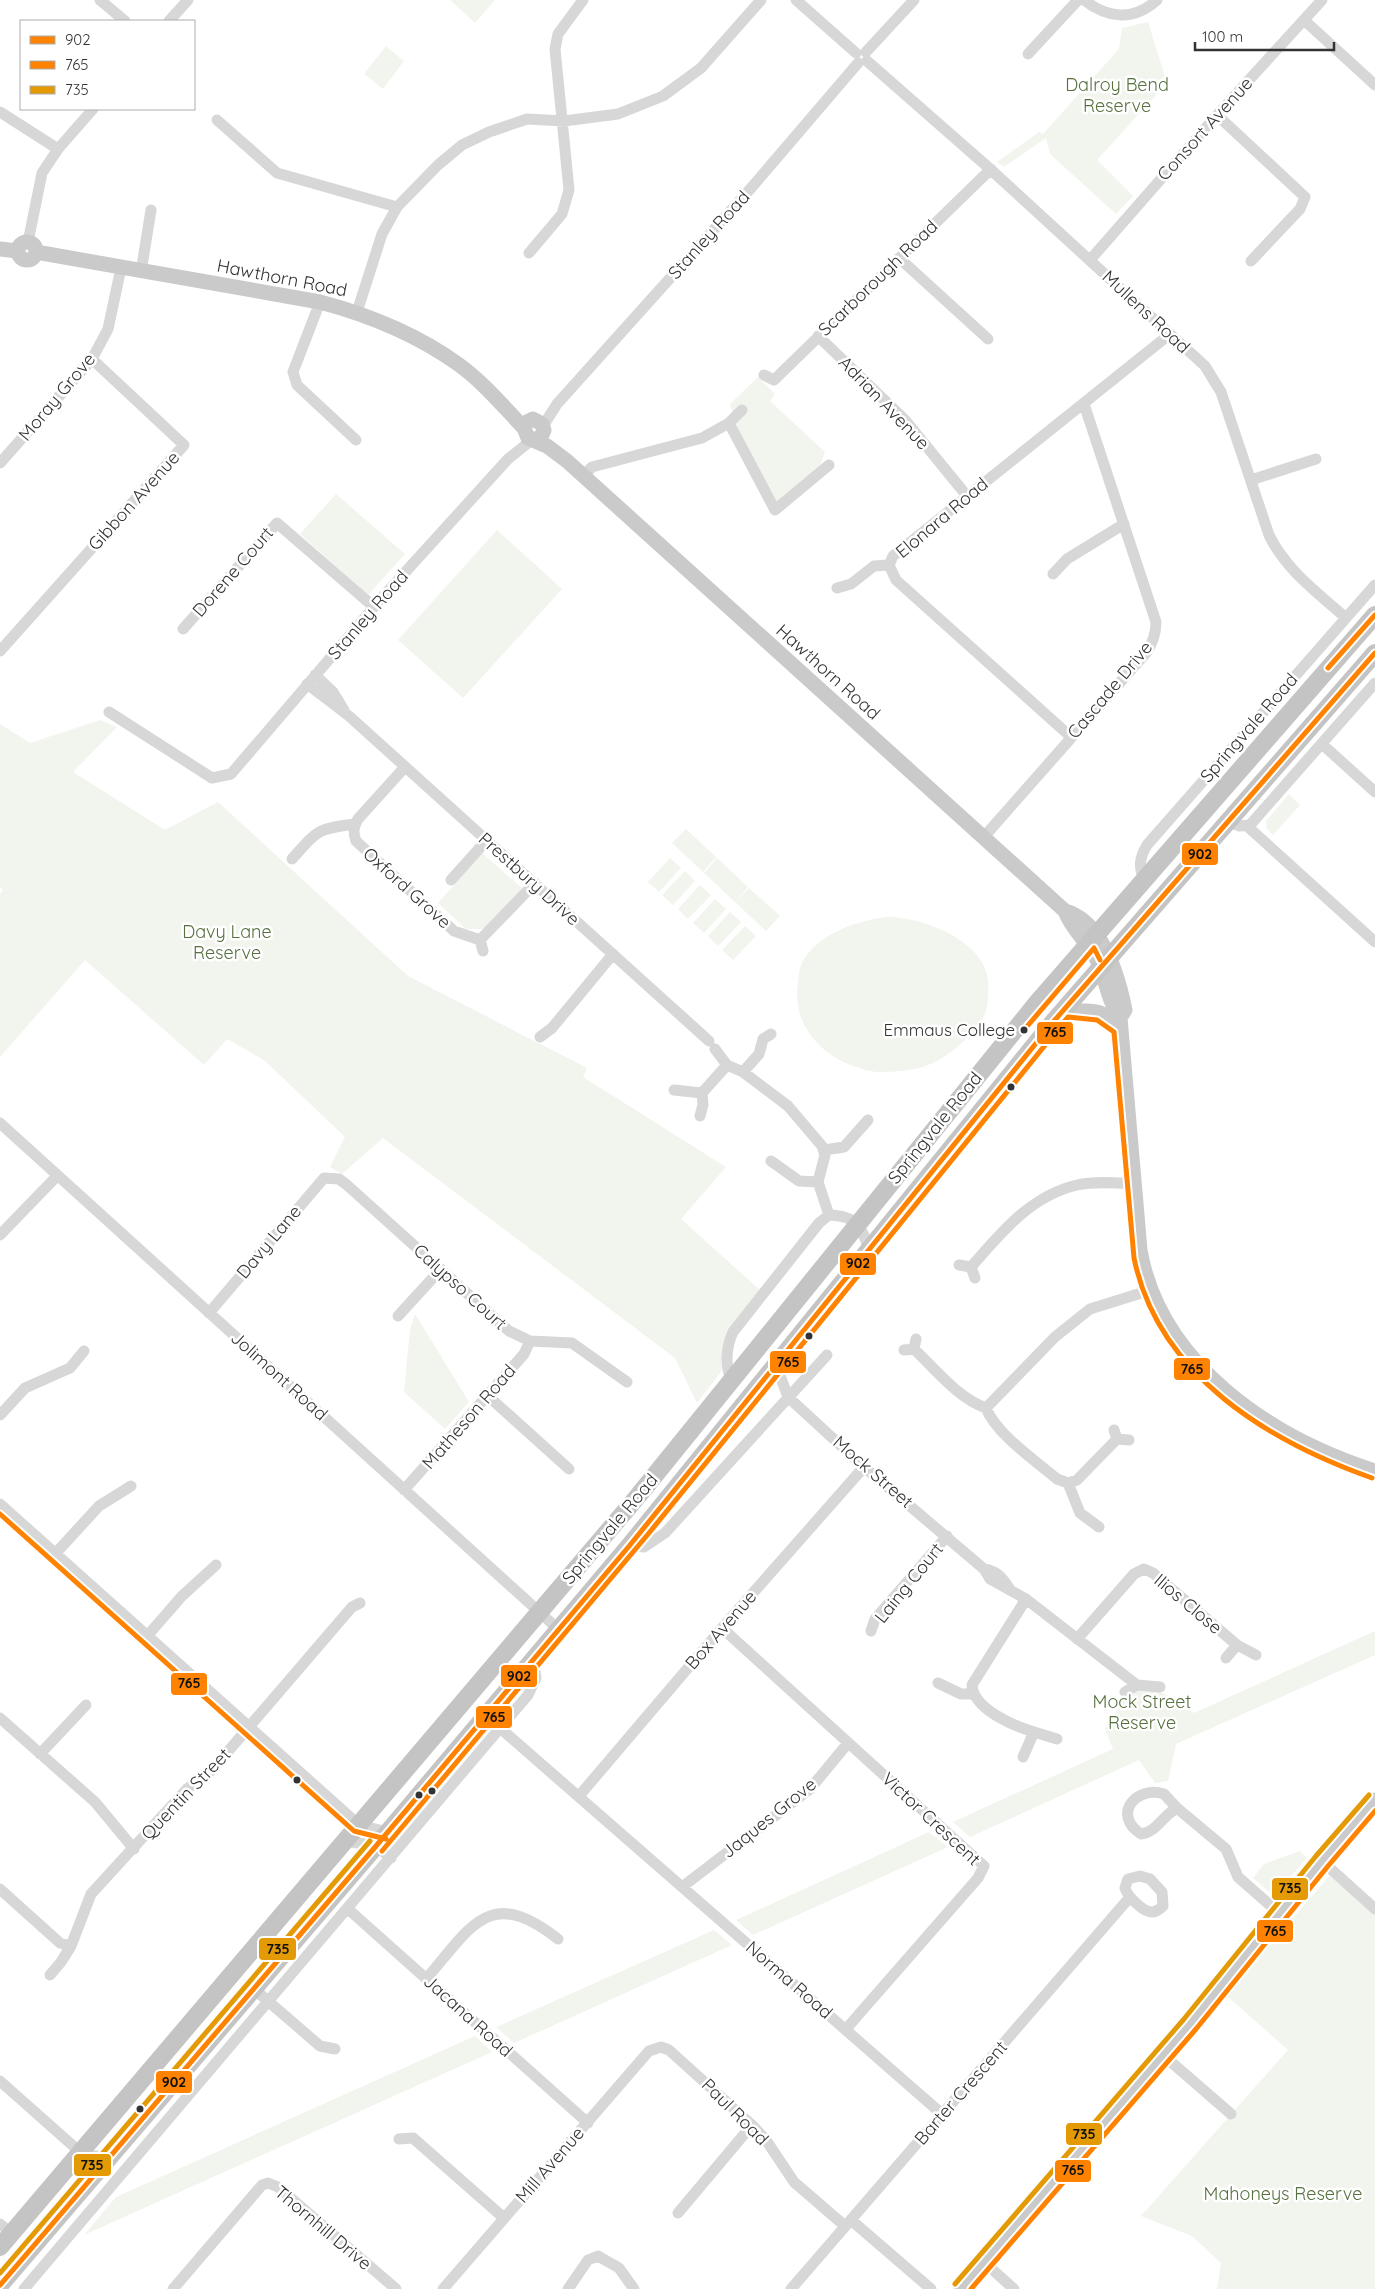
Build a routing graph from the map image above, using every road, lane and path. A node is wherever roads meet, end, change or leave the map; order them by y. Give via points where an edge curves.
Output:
1 (100, 0) edge
2 (188, 0) edge
3 (583, 0) edge
4 (761, 0) edge
5 (796, 0) edge
6 (914, 0) edge
7 (1078, 0) edge
8 (1084, 0) edge
9 (1157, 0) edge
10 (1322, 0) edge
11 (124, 20) edge
12 (170, 20) edge
13 (1304, 20) junction
14 (1028, 54) dead end
15 (862, 57) junction
16 (1375, 85) edge
17 (92, 110) edge
18 (0, 112) edge
19 (1217, 115) junction
20 (217, 120) dead end
21 (564, 121) junction
22 (58, 149) junction
23 (991, 169) junction
24 (397, 207) junction
25 (151, 210) dead end
26 (27, 248) junction
27 (0, 249) edge
28 (529, 252) dead end
29 (899, 258) junction
30 (1090, 260) junction
31 (1252, 262) dead end
32 (121, 268) junction
33 (141, 272) junction
34 (320, 302) junction
35 (357, 312) junction
36 (1170, 334) junction
37 (818, 336) junction
38 (988, 339) dead end
39 (92, 359) junction
40 (764, 375) dead end
41 (1084, 404) junction
42 (742, 410) dead end
43 (729, 423) junction
44 (534, 429) junction
45 (356, 440) dead end
46 (1316, 459) dead end
47 (0, 463) edge
48 (830, 465) dead end
49 (583, 476) junction
50 (1251, 480) junction
51 (967, 496) junction
52 (1124, 524) junction
53 (889, 565) junction
54 (1053, 574) dead end
55 (1375, 585) edge
56 (837, 588) dead end
57 (374, 607) junction
58 (1375, 615) edge
59 (1346, 618) junction
60 (183, 629) dead end
61 (0, 651) edge
62 (1375, 653) edge
63 (315, 675) junction
64 (1375, 683) edge
65 (307, 684) junction
66 (109, 712) dead end
67 (349, 716) junction
68 (1071, 737) junction
69 (1322, 744) junction
70 (404, 768) junction
71 (1375, 792) edge
72 (1228, 821) junction
73 (355, 824) junction
74 (1247, 826) junction
75 (983, 838) junction
76 (486, 840) junction
77 (292, 859) dead end
78 (1144, 879) junction
79 (451, 880) dead end
80 (535, 883) junction
81 (1091, 939) junction
82 (1375, 942) edge
83 (613, 954) junction
84 (1104, 962) junction
85 (1064, 1009) junction
86 (1120, 1023) junction
87 (771, 1034) dead end
88 (540, 1037) dead end
89 (727, 1065) junction
90 (743, 1072) junction
91 (674, 1090) dead end
92 (702, 1093) junction
93 (700, 1116) dead end
94 (868, 1120) dead end
95 (0, 1123) edge
96 (824, 1150) junction
97 (771, 1162) dead end
98 (57, 1176) junction
99 (332, 1178) joint
100 (818, 1182) junction
101 (1135, 1184) junction
102 (829, 1216) junction
103 (858, 1224) junction
104 (0, 1236) edge
105 (869, 1249) junction
106 (959, 1265) dead end
107 (971, 1267) junction
108 (440, 1269) junction
109 (975, 1278) dead end
110 (1150, 1290) junction
111 (209, 1313) junction
112 (398, 1316) dead end
113 (530, 1341) junction
114 (911, 1346) dead end
115 (84, 1351) dead end
116 (826, 1355) dead end
117 (776, 1365) junction
118 (731, 1380) junction
119 (627, 1382) dead end
120 (488, 1396) junction
121 (788, 1397) junction
122 (986, 1408) junction
123 (0, 1415) edge
124 (1120, 1436) dead end
125 (864, 1467) junction
126 (569, 1469) dead end
127 (1375, 1471) edge
128 (1068, 1483) junction
129 (130, 1486) dead end
130 (404, 1490) junction
131 (0, 1504) edge
132 (1099, 1527) dead end
133 (947, 1536) junction
134 (630, 1544) junction
135 (55, 1554) junction
136 (216, 1565) dead end
137 (1026, 1599) junction
138 (360, 1603) dead end
139 (540, 1612) junction
140 (722, 1628) junction
141 (558, 1629) junction
142 (871, 1631) dead end
143 (148, 1635) junction
144 (1077, 1639) junction
145 (1237, 1645) junction
146 (1256, 1655) dead end
147 (1226, 1658) dead end
148 (532, 1660) junction
149 (938, 1683) dead end
150 (1137, 1685) junction
151 (1160, 1687) dead end
152 (1125, 1692) dead end
153 (972, 1694) junction
154 (86, 1705) dead end
155 (0, 1718) edge
156 (249, 1727) junction
157 (500, 1728) junction
158 (1034, 1732) junction
159 (1057, 1739) dead end
160 (848, 1743) junction
161 (40, 1754) junction
162 (1023, 1757) dead end
163 (579, 1796) junction
164 (1375, 1800) edge
165 (1177, 1808) dead end
166 (359, 1826) junction
167 (388, 1832) junction
168 (346, 1841) junction
169 (376, 1846) junction
170 (134, 1849) junction
171 (391, 1858) junction
172 (1322, 1861) junction
173 (682, 1886) junction
174 (0, 1889) edge
175 (1130, 1897) dead end
176 (348, 1909) junction
177 (1375, 1909) edge
178 (1279, 1913) junction
179 (558, 1939) dead end
180 (71, 1946) junction
181 (50, 1975) dead end
182 (426, 1979) junction
183 (254, 1989) junction
184 (269, 2002) junction
185 (846, 2029) junction
186 (661, 2047) joint
187 (335, 2049) dead end
188 (1163, 2055) junction
189 (0, 2081) edge
190 (942, 2114) junction
191 (1231, 2114) dead end
192 (588, 2123) junction
193 (752, 2125) junction
194 (399, 2139) dead end
195 (80, 2152) junction
196 (110, 2156) junction
197 (65, 2170) junction
198 (97, 2172) junction
199 (678, 2213) dead end
200 (504, 2218) junction
201 (848, 2223) junction
202 (4, 2235) edge
203 (984, 2262) junction
204 (0, 2285) edge
205 (24, 2289) edge
206 (173, 2289) edge
207 (396, 2289) edge
208 (443, 2289) edge
209 (568, 2289) edge
210 (634, 2289) edge
211 (791, 2289) edge
212 (931, 2289) edge
213 (961, 2289) edge
214 (1014, 2289) edge

1 - 11 street
2 - 12 street
3 - 21 street via 558,34 555,49
4 - 21 street via 701,68 664,96 618,114
5 - 15 street, Mullens Road
6 - 15 street, Stanley Road
7 - 14 street
8 - 9 street via 1095,9 1122,16 1148,8
10 - 13 street, Consort Avenue
13 - 16 street
13 - 19 street, Consort Avenue
15 - 23 street, Mullens Road
15 - 44 street, Stanley Road via 752,187
17 - 22 street
18 - 22 street
19 - 30 street, Consort Avenue
19 - 31 street via 1305,198 1300,209
20 - 24 street via 277,173
21 - 24 street via 527,119 462,145
21 - 28 street via 568,190 562,214
22 - 26 street via 42,173
23 - 29 street, Scarborough Road
23 - 30 street, Mullens Road
24 - 35 street via 382,234
25 - 33 street
26 - 27 main road, Hawthorn Road
26 - 32 main road, Hawthorn Road
29 - 37 street, Scarborough Road
29 - 38 street
30 - 36 street, Mullens Road
32 - 33 main road, Hawthorn Road
32 - 39 street, Moray Grove via 108,330
33 - 34 main road, Hawthorn Road
34 - 35 main road, Hawthorn Road
34 - 45 street via 293,372 297,385
35 - 44 main road, Hawthorn Road via 423,342 459,365
36 - 41 street, Elonara Road
36 - 50 street, Mullens Road via 1204,366 1218,386
37 - 40 street, Scarborough Road via 774,380
37 - 51 street, Adrian Avenue via 906,420
39 - 47 street, Moray Grove
39 - 61 street, Gibbon Avenue via 184,445
41 - 51 street, Elonara Road
41 - 52 street, Cascade Drive
42 - 43 street
43 - 48 street via 771,514
43 - 49 street via 702,438 592,467
44 - 49 main road, Hawthorn Road
44 - 57 street, Stanley Road
46 - 50 street
49 - 75 main road, Hawthorn Road
50 - 59 street, Mullens Road via 1269,535 1283,560
51 - 53 street, Elonara Road via 893,556
52 - 54 street via 1067,559
52 - 68 street, Cascade Drive via 1156,622 1154,639 1146,653
53 - 56 street via 874,566 851,584
53 - 68 street, Elonara Road via 896,580
55 - 59 street, Springvale Road
57 - 60 street, Dorene Court via 277,523
57 - 63 street, Stanley Road
58 - 78 highway, Springvale Road
59 - 78 street, Springvale Road via 1147,845 1140,862
62 - 72 highway, Springvale Road
63 - 65 street, Stanley Road
63 - 67 street, Prestbury Drive via 333,692
64 - 69 street
65 - 66 street, Stanley Road via 231,774 212,778
65 - 67 street, Prestbury Drive
67 - 70 street, Prestbury Drive
68 - 75 street, Cascade Drive
69 - 71 street
69 - 74 street
70 - 73 street, Oxford Grove
70 - 76 street, Prestbury Drive
72 - 74 street
72 - 84 highway, Springvale Road
73 - 77 street via 315,832
73 - 80 street, Oxford Grove via 356,841 454,931 482,946
74 - 82 street
75 - 81 main road, Hawthorn Road via 1065,911 1068,920
76 - 79 street
76 - 80 street, Prestbury Drive
78 - 81 highway, Springvale Road
80 - 83 street, Prestbury Drive
81 - 84 main road, Hawthorn Road
81 - 103 highway, Springvale Road
83 - 88 street via 552,1028
83 - 89 street, Prestbury Drive via 712,1045
84 - 85 highway, Springvale Road
84 - 86 main road, Hawthorn Road via 1116,973 1125,1010
85 - 86 main road via 1098,1011
85 - 105 highway, Springvale Road
86 - 101 main road, Hawthorn Road
87 - 90 street via 764,1039 759,1054
89 - 90 street
89 - 92 street
90 - 96 street via 796,1114
91 - 92 street
92 - 93 street
94 - 96 street via 844,1146
95 - 98 street, Jolimont Road
96 - 100 street
97 - 100 street via 799,1181
98 - 104 street
98 - 111 street, Jolimont Road
99 - 108 street, Calypso Court via 347,1185
99 - 111 street, Davy Lane via 324,1178
100 - 102 street
101 - 107 street via 1077,1185 1045,1197 1018,1215
101 - 110 main road, Hawthorn Road via 1140,1250
102 - 103 street via 846,1218
102 - 118 street via 822,1219 733,1332 727,1349 727,1369
103 - 105 street
103 - 118 highway, Springvale Road
105 - 117 highway, Springvale Road
106 - 107 street
107 - 109 street
108 - 112 street
108 - 113 street, Calypso Court via 503,1326
110 - 122 street via 1090,1309 1055,1337
110 - 127 main road, Hawthorn Road via 1186,1351 1236,1398 1308,1444
111 - 130 street, Jolimont Road
113 - 119 street, Calypso Court via 572,1343
113 - 120 street, Matheson Road via 524,1354
114 - 122 street via 963,1395
115 - 123 street via 70,1368 25,1388
116 - 121 street, Springvale Road
117 - 121 street, Mock Street
117 - 134 highway, Springvale Road
118 - 139 highway, Springvale Road
120 - 126 street
120 - 130 street, Matheson Road
121 - 125 street, Mock Street
121 - 134 street, Springvale Road via 662,1535 644,1548
122 - 128 street via 1005,1433 1057,1480
124 - 128 street via 1077,1480
125 - 133 street, Mock Street
125 - 140 street, Box Avenue
128 - 132 street via 1080,1513
129 - 135 street via 98,1506
130 - 139 street, Jolimont Road
131 - 135 street
133 - 137 street, Mock Street via 984,1569 994,1570 1009,1588
133 - 142 street, Laing Court via 875,1619
134 - 141 highway, Springvale Road
135 - 143 street
136 - 143 street via 182,1596
137 - 144 street, Mock Street
137 - 153 street via 972,1685
138 - 156 street, Quentin Street via 352,1607
139 - 141 street, Jolimont Road
139 - 166 highway, Springvale Road
140 - 160 street, Victor Crescent
140 - 163 street, Box Avenue
141 - 148 highway, Springvale Road
143 - 156 street
144 - 145 street, Ilios Close via 1134,1574 1144,1569 1153,1572
144 - 150 street, Mock Street
145 - 146 street, Ilios Close
145 - 147 street, Ilios Close
148 - 157 street via 536,1674 532,1688
148 - 167 highway, Springvale Road
149 - 153 street via 961,1694
150 - 151 street
150 - 152 street
153 - 158 street via 1006,1721
154 - 161 street
155 - 161 street
156 - 166 street
156 - 170 street, Quentin Street via 212,1770 187,1789
157 - 163 street, Norma Road
157 - 171 street
158 - 159 street
158 - 162 street
160 - 173 street, Jaques Grove via 810,1789
160 - 185 street, Victor Crescent via 984,1866 978,1878
161 - 170 street via 95,1802
163 - 173 street, Norma Road
164 - 172 main road
165 - 178 street via 1226,1849 1238,1877
166 - 167 street
166 - 168 highway, Springvale Road
167 - 169 highway, Springvale Road
168 - 169 street
168 - 195 highway, Springvale Road
169 - 171 street
169 - 183 highway, Springvale Road
170 - 180 street, Quentin Street via 91,1894
171 - 176 street
172 - 177 street
172 - 178 main road
173 - 185 street, Norma Road
174 - 180 street via 60,1943
175 - 190 street, Barter Crescent
176 - 182 street, Jacana Road
176 - 184 street
178 - 188 main road
179 - 182 street via 526,1918 510,1913 492,1915 474,1924
180 - 181 street, Quentin Street
182 - 192 street, Jacana Road
183 - 184 street
183 - 196 highway, Springvale Road
184 - 187 street via 320,2046
184 - 205 street
185 - 190 street, Norma Road
186 - 192 street, Mill Avenue via 649,2051
186 - 193 street, Paul Road via 669,2050
188 - 191 street
188 - 203 main road
189 - 195 street
190 - 201 street, Barter Crescent
192 - 200 street, Mill Avenue
193 - 199 street
193 - 201 street, Paul Road via 794,2182
194 - 200 street via 413,2138
195 - 196 street via 88,2156
195 - 197 highway, Springvale Road
196 - 198 highway, Springvale Road
197 - 198 highway via 88,2167
197 - 202 highway, Springvale Road
198 - 204 highway, Springvale Road
200 - 208 street, Mill Avenue
201 - 211 street, Barter Crescent
201 - 212 street, Paul Road
203 - 213 main road
203 - 214 street
206 - 207 street, Thornhill Drive via 262,2185 268,2183 278,2187
209 - 210 street via 588,2260 598,2256 619,2268

